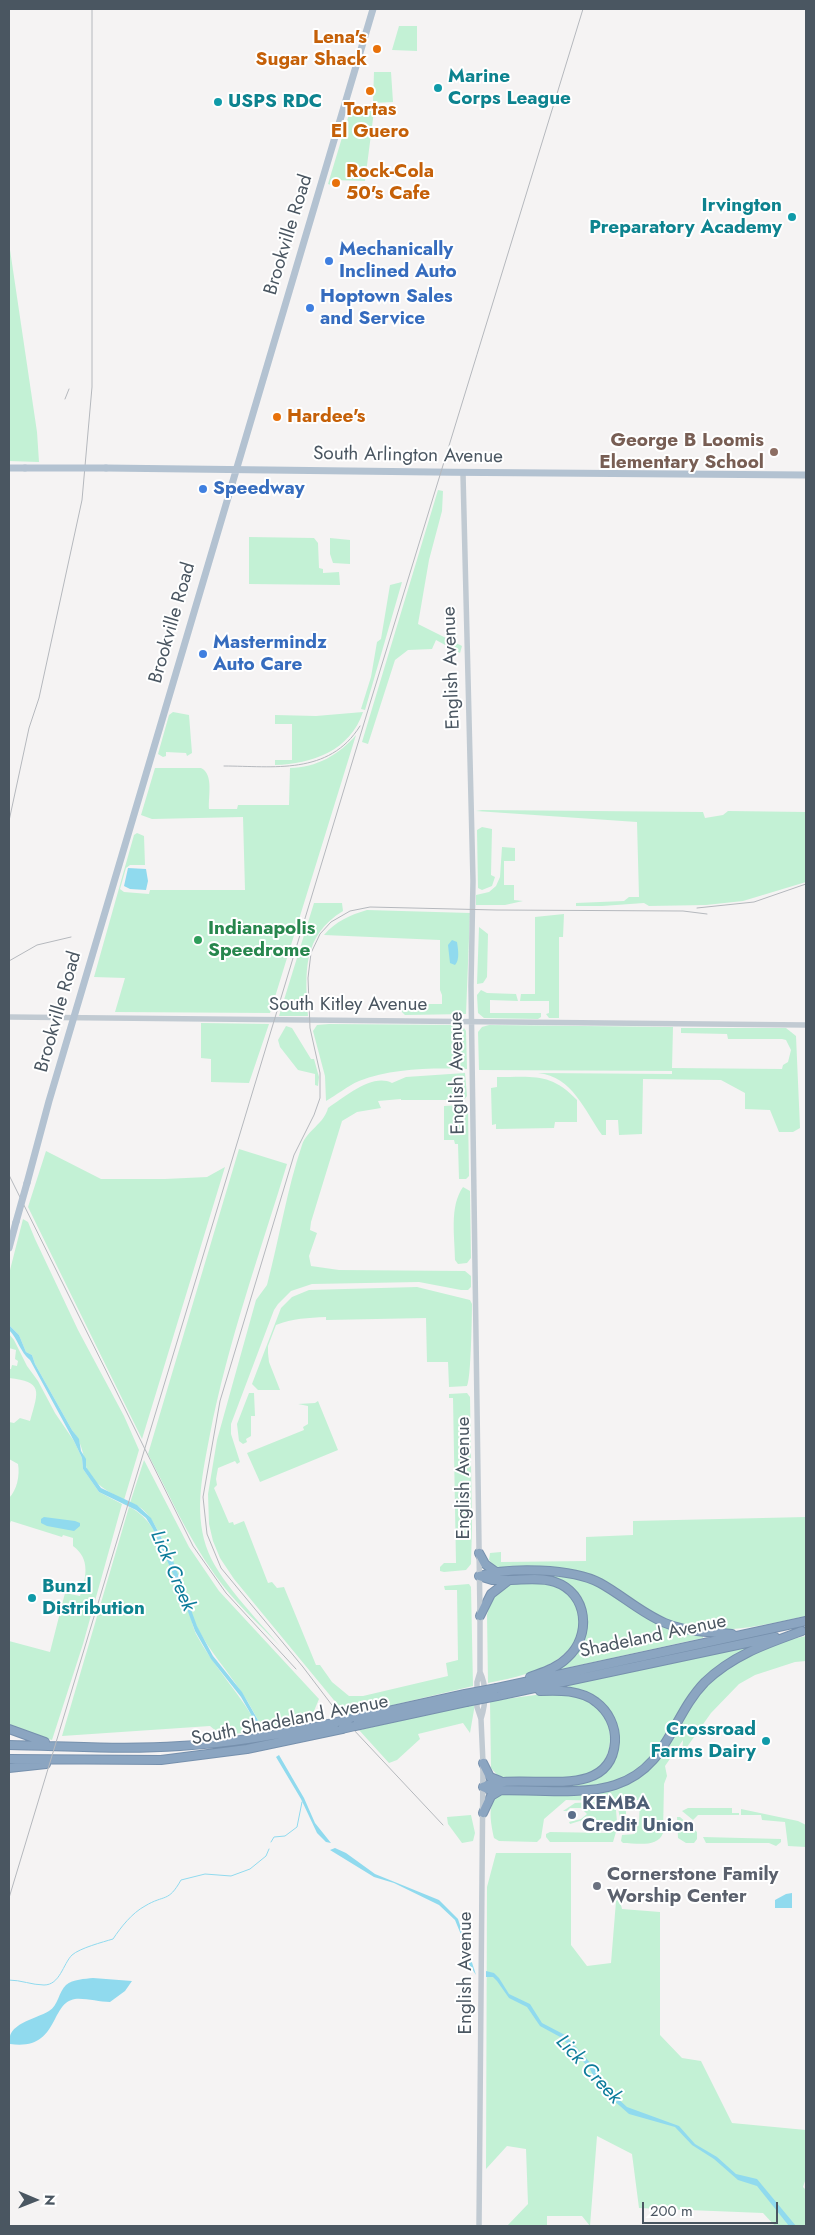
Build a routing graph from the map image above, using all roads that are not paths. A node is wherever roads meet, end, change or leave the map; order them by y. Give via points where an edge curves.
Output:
1 (373, 9) edge
2 (9, 468) edge
3 (235, 470) junction
4 (463, 474) junction
5 (806, 475) edge
6 (9, 1018) edge
7 (74, 1018) junction
8 (472, 1021) junction
9 (806, 1024) edge
10 (9, 1248) edge
11 (479, 1553) junction
12 (496, 1572) junction
13 (479, 1576) junction
14 (509, 1580) junction
15 (480, 1616) junction
16 (806, 1621) edge
17 (804, 1630) edge
18 (742, 1635) junction
19 (508, 1686) junction
20 (497, 1692) junction
21 (515, 1692) junction
22 (465, 1698) junction
23 (340, 1726) junction
24 (9, 1730) edge
25 (9, 1745) edge
26 (79, 1746) junction
27 (9, 1759) edge
28 (84, 1760) junction
29 (483, 1763) junction
30 (9, 1768) edge
31 (502, 1785) junction
32 (483, 1787) junction
33 (483, 1813) junction
34 (479, 2226) edge

1 - 3 main road, Brookville Road
2 - 3 main road, South Arlington Avenue, bridge
3 - 4 main road, South Arlington Avenue via 400,470
3 - 7 main road, Brookville Road
4 - 5 main road, South Arlington Avenue
4 - 8 street, English Avenue via 473,881
6 - 7 street, South Kitley Avenue
7 - 8 street, South Kitley Avenue
7 - 10 main road, Brookville Road, bridge
8 - 9 street, South Kitley Avenue
8 - 11 street, English Avenue
11 - 12 highway via 484,1564
11 - 13 street, English Avenue
12 - 13 highway
12 - 18 highway via 554,1571 580,1575 600,1583 667,1624 699,1632
13 - 14 highway
13 - 15 street, English Avenue
14 - 15 highway via 491,1594
14 - 19 highway via 545,1580 560,1584 576,1598 584,1622 579,1644 564,1661
15 - 29 street, English Avenue via 480,1672 485,1682 485,1706 481,1719
16 - 18 highway, Shadeland Avenue
17 - 21 highway, Shadeland Avenue
17 - 31 highway via 747,1652 717,1671 690,1701 656,1758 629,1780 593,1790
18 - 19 highway, Shadeland Avenue
19 - 20 highway, South Shadeland Avenue
20 - 21 highway, South Shadeland Avenue
20 - 22 highway, South Shadeland Avenue, bridge
21 - 31 highway via 556,1690 589,1697 610,1717 614,1746 602,1768 582,1780
22 - 23 highway, South Shadeland Avenue, bridge via 355,1726
22 - 23 highway, South Shadeland Avenue, bridge via 348,1720
23 - 26 highway, South Shadeland Avenue via 221,1743 163,1747
23 - 28 highway, South Shadeland Avenue via 258,1748 198,1756 143,1761
24 - 26 highway via 43,1742
25 - 26 highway, South Shadeland Avenue
27 - 28 highway, South Shadeland Avenue
28 - 30 highway
29 - 31 highway via 491,1778
29 - 32 street, English Avenue
31 - 32 highway via 490,1790
31 - 33 highway via 491,1796
32 - 33 street, English Avenue
33 - 34 street, English Avenue

